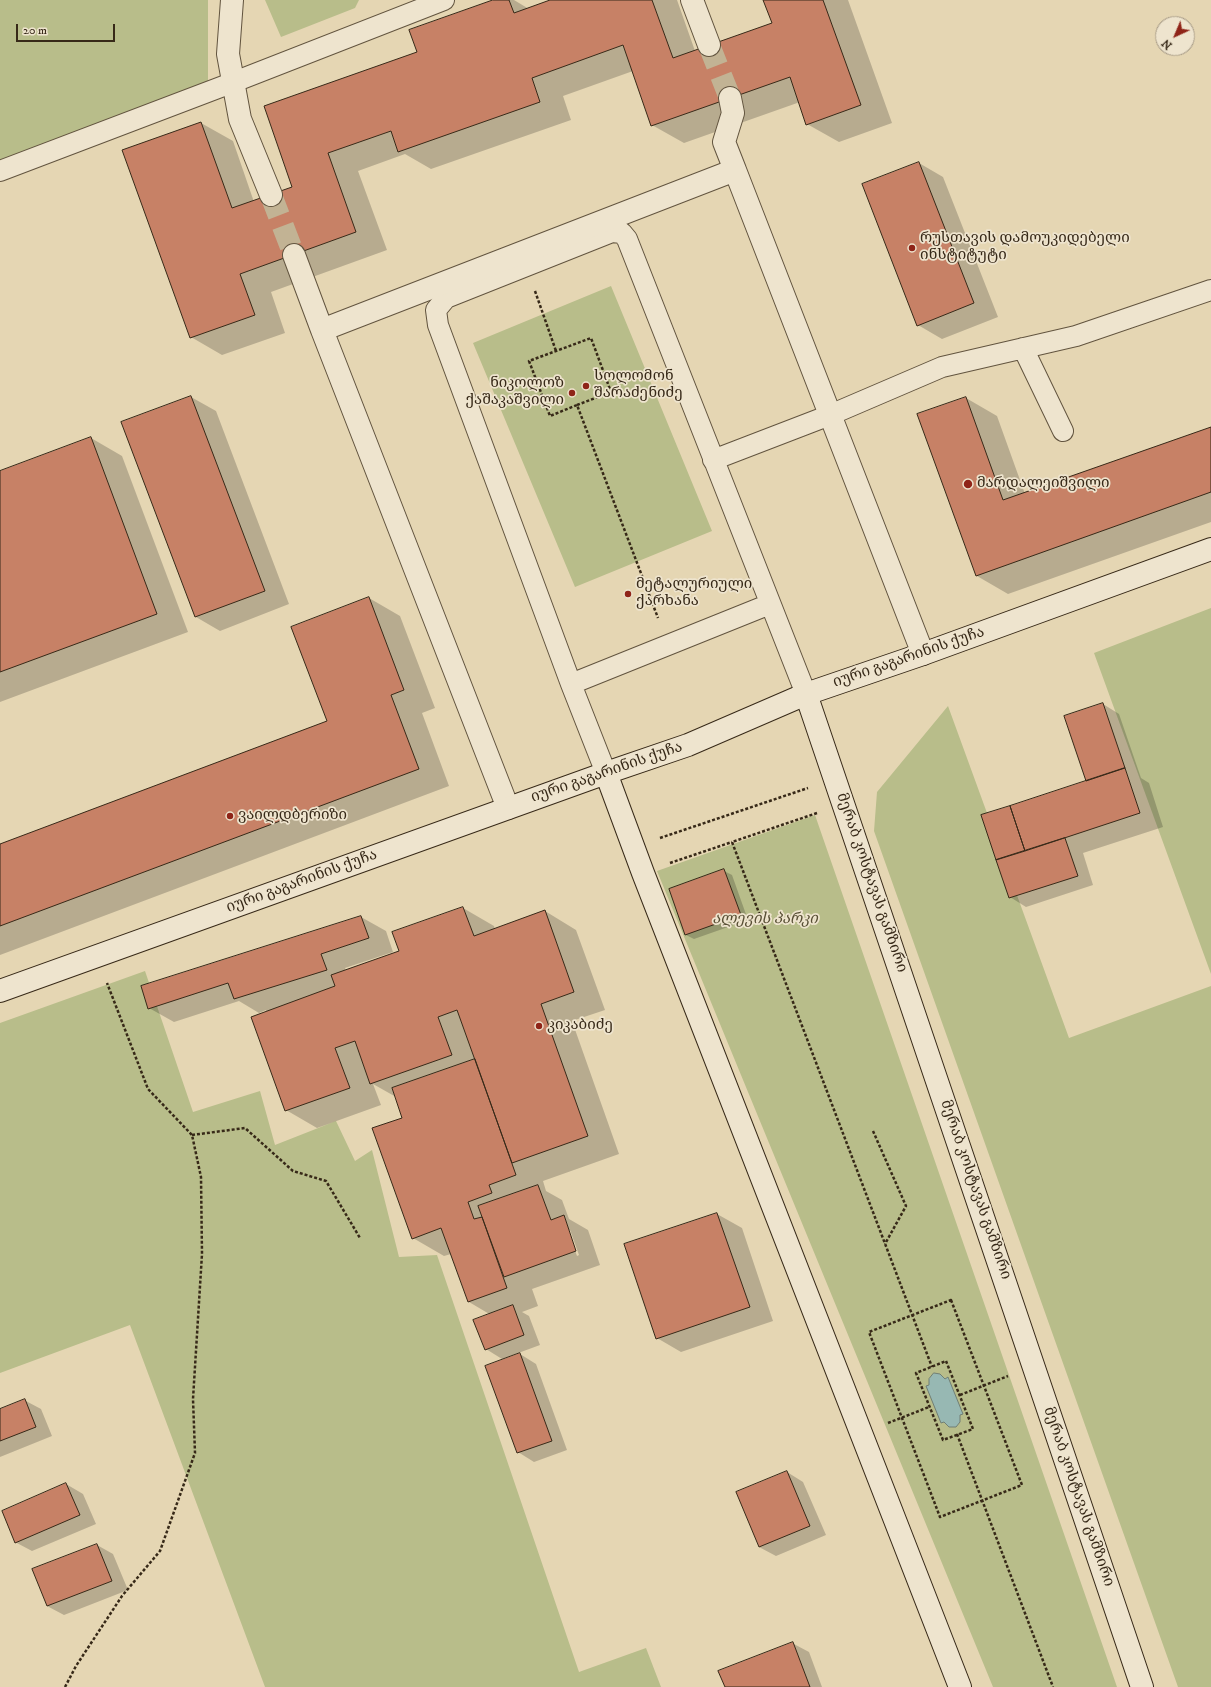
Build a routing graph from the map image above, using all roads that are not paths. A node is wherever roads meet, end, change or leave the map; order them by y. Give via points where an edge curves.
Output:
1 (232, 0) edge
2 (444, 0) edge
3 (692, 0) edge
4 (709, 45) tunnel mouth
5 (234, 82) junction
6 (730, 98) tunnel mouth
7 (735, 170) junction
8 (0, 171) edge
9 (270, 195) tunnel mouth
10 (294, 255) tunnel mouth
11 (1211, 290) edge
12 (322, 330) junction
13 (1023, 348) junction
14 (830, 415) junction
15 (1063, 431) dead end
16 (713, 460) junction
17 (1211, 549) edge
18 (770, 604) junction
19 (924, 654) junction
20 (571, 684) junction
21 (806, 694) junction
22 (606, 773) junction
23 (508, 808) junction
24 (0, 991) edge
25 (960, 1687) edge
26 (1142, 1687) edge

1 - 5 street via 228,54
2 - 5 lane
3 - 4 street
5 - 8 lane
5 - 9 street via 240,118
6 - 7 street via 733,113 724,142
7 - 12 street
7 - 14 street
10 - 12 street
11 - 13 lane via 1076,336
12 - 23 street
13 - 14 lane via 942,367
13 - 15 lane
14 - 16 lane
14 - 19 street
16 - 18 lane
16 - 20 lane via 627,239 622,233 612,232 446,298 436,310 438,325
17 - 19 street, იური გაგარინის ქუჩა
18 - 20 lane
18 - 21 lane
19 - 21 street, იური გაგარინის ქუჩა
20 - 22 lane
21 - 22 street, იური გაგარინის ქუჩა via 688,745
21 - 26 street, მერაბ კოსტავას გამზირი
22 - 23 street, იური გაგარინის ქუჩა
22 - 25 street
23 - 24 street, იური გაგარინის ქუჩა

